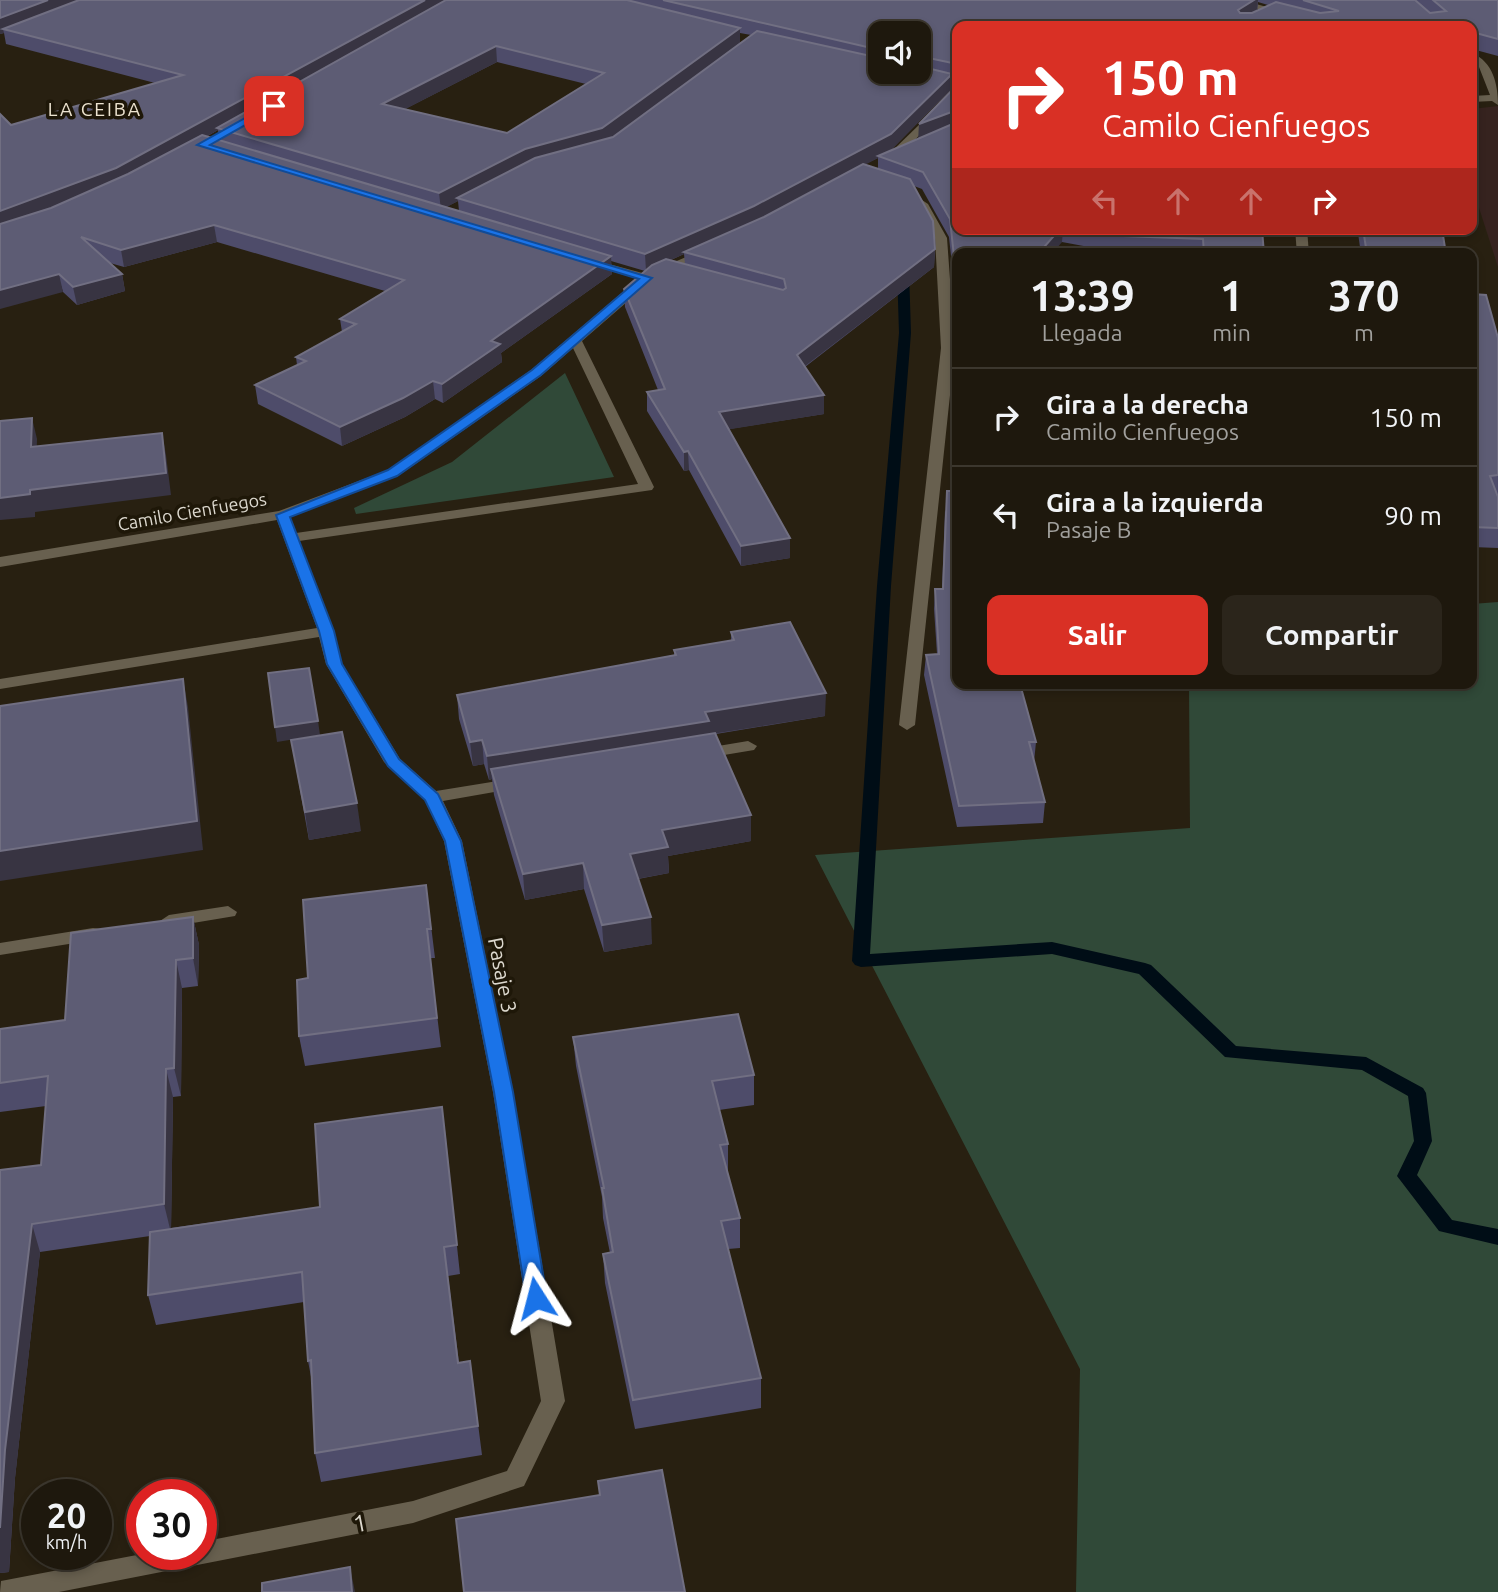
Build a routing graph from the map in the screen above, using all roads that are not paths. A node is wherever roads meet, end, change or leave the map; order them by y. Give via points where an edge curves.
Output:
1 (1231, 0) edge
2 (1272, 11) junction
3 (1252, 21) edge
4 (1310, 21) edge
5 (1477, 60) edge
6 (1477, 64) edge
7 (1484, 66) junction
8 (1498, 69) edge
9 (945, 82) edge
10 (952, 84) edge
11 (952, 96) edge
12 (1477, 99) edge
13 (1496, 101) edge
14 (931, 142) edge
15 (916, 192) edge
16 (724, 245) edge
17 (583, 259) edge
18 (665, 270) junction
19 (647, 278) junction
20 (690, 278) edge
21 (952, 339) edge
22 (575, 340) junction
23 (952, 356) edge
24 (282, 515) junction
25 (290, 538) junction
26 (0, 562) edge
27 (326, 631) junction
28 (0, 684) edge
29 (907, 725) dead end
30 (748, 746) dead end
31 (679, 757) edge
32 (528, 782) edge
33 (432, 797) junction
34 (228, 912) dead end
35 (147, 925) edge
36 (107, 931) edge
37 (0, 949) edge
38 (515, 1479) joint
39 (217, 1550) edge
40 (126, 1568) edge
41 (1, 1592) edge

1 - 2 street
2 - 3 street
2 - 4 street
5 - 7 street
6 - 7 street
7 - 8 street
7 - 13 street
9 - 10 street
11 - 14 street via 888,160
12 - 13 street
15 - 21 street via 941,238
16 - 18 street, Camilo Cienfuegos
17 - 19 street
18 - 19 street, Camilo Cienfuegos
18 - 20 street
19 - 22 street, Camilo Cienfuegos
22 - 24 street, Camilo Cienfuegos via 537,373 393,473
22 - 25 street via 647,487
23 - 29 street
24 - 25 street, Pasaje 3
24 - 26 street, Camilo Cienfuegos
25 - 27 street, Pasaje 3
27 - 28 street
27 - 33 street, Pasaje 3 via 334,664 393,762
30 - 31 street
32 - 33 street
33 - 38 street, Pasaje 3 via 453,841 464,894 503,1092 553,1401
34 - 35 street
36 - 37 street
38 - 39 street, 1 via 414,1512
40 - 41 street, 1

